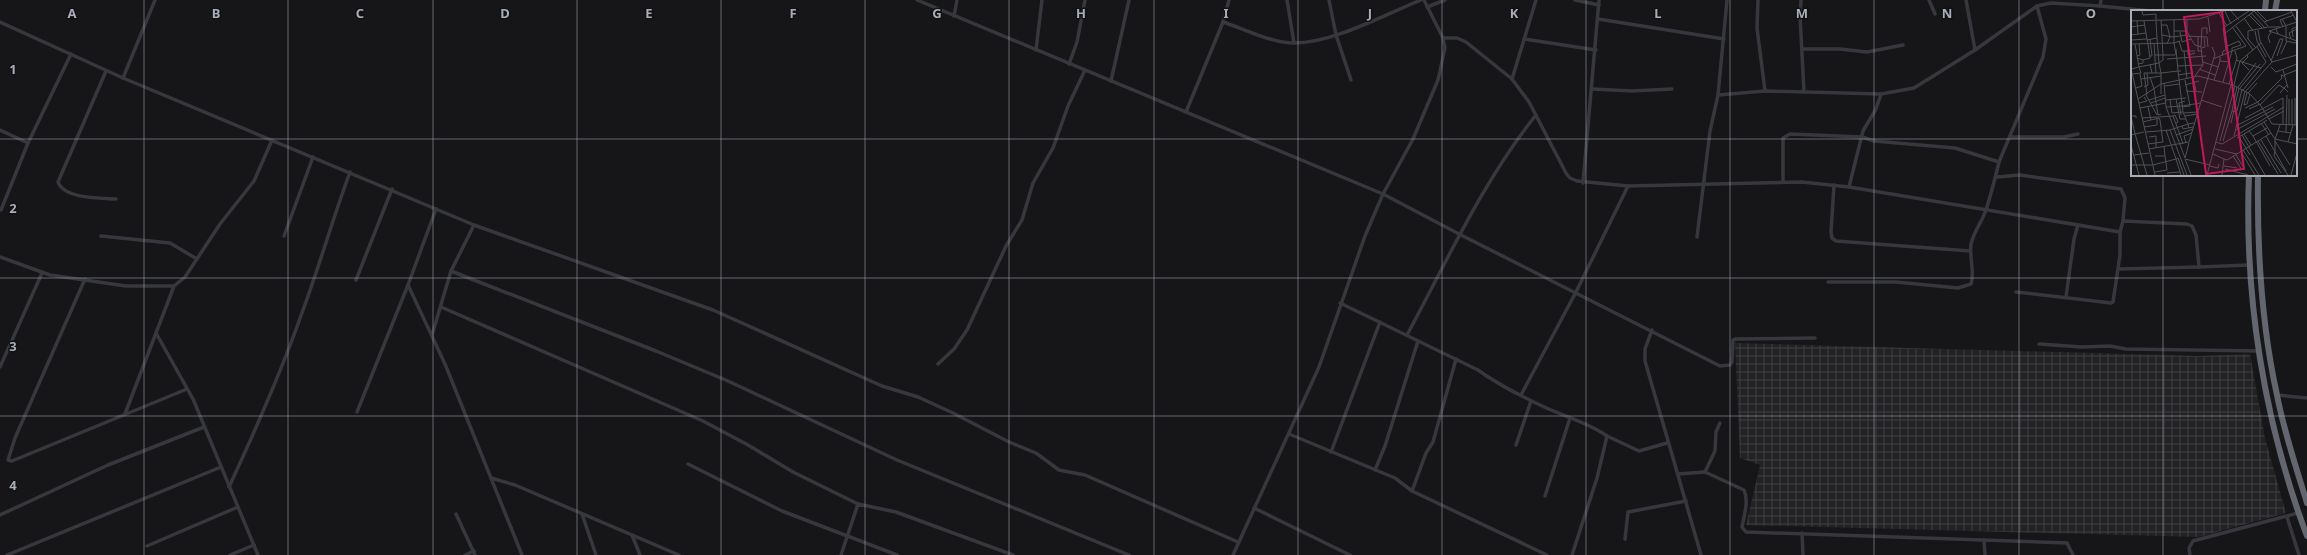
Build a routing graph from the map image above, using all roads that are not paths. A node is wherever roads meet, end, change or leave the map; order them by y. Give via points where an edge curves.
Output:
1 (155, 0) edge
2 (917, 0) edge
3 (957, 0) edge
4 (1042, 0) edge
5 (1085, 0) edge
6 (1129, 0) edge
7 (1229, 0) edge
8 (1287, 0) edge
9 (1329, 0) edge
10 (1422, 0) edge
11 (1445, 0) edge
12 (1536, 0) edge
13 (1575, 0) edge
14 (1599, 0) edge
15 (1727, 0) edge
16 (1758, 0) edge
17 (1801, 0) edge
18 (1929, 0) edge
19 (1966, 0) edge
20 (2039, 0) edge
21 (2101, 0) edge
22 (2266, 0) edge
23 (2276, 0) edge
24 (1599, 5) junction
25 (2039, 5) junction
26 (2100, 6) junction
27 (1427, 7) junction
28 (2141, 10) edge
29 (2265, 10) edge
30 (2275, 10) edge
31 (1936, 14) dead end
32 (954, 16) junction
33 (1598, 19) junction
34 (0, 22) edge
35 (1223, 22) junction
36 (1336, 35) junction
37 (1443, 38) junction
38 (1524, 39) junction
39 (1724, 39) junction
40 (1294, 43) junction
41 (1903, 45) dead end
42 (1803, 49) junction
43 (1036, 50) junction
44 (1596, 50) junction
45 (1975, 50) junction
46 (71, 54) junction
47 (1069, 64) junction
48 (106, 70) junction
49 (1085, 70) junction
50 (124, 78) junction
51 (1512, 79) junction
52 (1351, 80) dead end
53 (1111, 81) junction
54 (1593, 89) junction
55 (1672, 89) dead end
56 (1765, 91) junction
57 (1804, 92) junction
58 (1881, 94) junction
59 (1718, 95) junction
60 (1186, 112) junction
61 (1536, 115) junction
62 (0, 130) edge
63 (2078, 134) dead end
64 (1862, 137) junction
65 (2010, 138) junction
66 (272, 140) junction
67 (28, 143) junction
68 (313, 157) junction
69 (1999, 162) junction
70 (350, 172) junction
71 (2249, 176) edge
72 (2258, 176) edge
73 (1997, 177) junction
74 (1783, 182) junction
75 (1583, 183) junction
76 (1705, 183) junction
77 (1834, 185) junction
78 (1628, 186) junction
79 (1850, 187) junction
80 (392, 189) junction
81 (1384, 194) junction
82 (116, 199) dead end
83 (436, 209) junction
84 (1, 210) edge
85 (1986, 210) junction
86 (2123, 221) junction
87 (474, 225) junction
88 (2078, 225) junction
89 (2120, 232) junction
90 (1461, 235) junction
91 (101, 236) dead end
92 (284, 236) dead end
93 (1697, 237) dead end
94 (1970, 251) junction
95 (0, 258) edge
96 (197, 259) junction
97 (2249, 265) junction
98 (2199, 267) junction
99 (2119, 269) junction
100 (451, 272) junction
101 (42, 273) junction
102 (85, 279) junction
103 (356, 280) dead end
104 (1828, 282) dead end
105 (408, 285) junction
106 (174, 286) junction
107 (1576, 292) junction
108 (2016, 292) dead end
109 (2066, 297) junction
110 (1340, 303) junction
111 (441, 308) junction
112 (1380, 322) junction
113 (1652, 330) junction
114 (156, 333) junction
115 (432, 335) junction
116 (1407, 335) junction
117 (1815, 338) dead end
118 (1418, 341) junction
119 (2039, 344) dead end
120 (2260, 352) junction
121 (1456, 359) junction
122 (938, 364) dead end
123 (0, 367) edge
124 (187, 389) junction
125 (1521, 395) junction
126 (2277, 395) junction
127 (2307, 398) edge
128 (1531, 400) junction
129 (357, 412) dead end
130 (125, 415) junction
131 (1570, 418) junction
132 (1720, 423) dead end
133 (204, 428) junction
134 (1289, 434) junction
135 (1607, 436) junction
136 (1667, 443) junction
137 (1516, 446) dead end
138 (1331, 452) junction
139 (688, 464) dead end
140 (221, 467) junction
141 (1375, 470) junction
142 (1705, 472) junction
143 (1678, 474) junction
144 (491, 478) junction
145 (229, 487) junction
146 (1412, 491) junction
147 (1545, 496) dead end
148 (1686, 501) junction
149 (2307, 503) edge
150 (858, 504) junction
151 (238, 507) junction
152 (1254, 508) junction
153 (2298, 513) junction
154 (456, 514) dead end
155 (582, 514) junction
156 (0, 515) edge
157 (2287, 517) junction
158 (1802, 533) junction
159 (632, 535) junction
160 (849, 536) junction
161 (2307, 536) edge
162 (1625, 539) dead end
163 (1984, 540) junction
164 (1238, 542) junction
165 (254, 545) junction
166 (147, 546) dead end
167 (474, 553) edge
168 (7, 555) edge
169 (230, 555) edge
170 (258, 555) edge
171 (464, 555) edge
172 (522, 555) edge
173 (596, 555) edge
174 (640, 555) edge
175 (679, 555) edge
176 (841, 555) edge
177 (897, 555) edge
178 (1013, 555) edge
179 (1129, 555) edge
180 (1233, 555) edge
181 (1350, 555) edge
182 (1547, 555) edge
183 (1572, 555) edge
184 (1701, 555) edge
185 (1803, 555) edge
186 (1985, 555) edge
187 (2073, 555) edge
188 (2190, 555) edge
189 (2299, 555) edge

1 - 50 street
2 - 32 street
3 - 32 street
4 - 43 street
5 - 47 street via 1077,42
6 - 53 street
7 - 35 street
8 - 40 street
9 - 36 street
10 - 27 street
10 - 36 street
11 - 27 street
12 - 38 street
13 - 24 street
14 - 24 street
15 - 39 street
16 - 56 street via 1757,28
17 - 42 street
18 - 31 street
19 - 45 street
20 - 25 street
21 - 26 street
22 - 29 highway
23 - 30 highway
24 - 33 street
25 - 26 street via 2051,3
25 - 45 street
25 - 65 street via 2046,39 2045,48
26 - 28 street
27 - 37 street
32 - 43 street
33 - 39 street
33 - 44 street
34 - 46 street
35 - 40 street
35 - 60 street
36 - 40 street
36 - 52 street
37 - 51 street via 1457,38 1466,42
37 - 81 street via 1445,48 1438,80 1413,139
38 - 44 street
38 - 51 street
39 - 59 street
41 - 42 street via 1867,52
42 - 57 street
43 - 47 street
44 - 54 street
45 - 58 street via 1914,88
46 - 48 street
46 - 67 street
47 - 49 street
48 - 50 street
48 - 82 street via 58,182 74,194
49 - 53 street
49 - 122 street via 1053,148 1033,183 1022,220 1006,246 967,330 954,349
50 - 66 street
51 - 61 street
53 - 60 street
54 - 55 street
54 - 75 street
56 - 57 street
56 - 59 street
57 - 58 street
58 - 64 street
59 - 76 street via 1708,146
60 - 81 street
61 - 75 street via 1566,173 1570,178
61 - 90 street via 1520,135
62 - 67 street
63 - 65 street via 2064,137
64 - 69 street via 1955,148
64 - 74 street via 1786,135 1783,142
64 - 79 street via 1851,174
65 - 69 street
66 - 68 street
66 - 96 street via 254,181 220,224
67 - 84 street
68 - 70 street
68 - 92 street
69 - 73 street
70 - 80 street
70 - 145 street via 300,317 259,423
71 - 97 highway
72 - 126 highway via 2257,220 2262,305
73 - 85 street via 1989,193
73 - 86 street via 2013,174 2121,189 2125,198
74 - 76 street
74 - 77 street
75 - 78 street
76 - 78 street
76 - 93 street
77 - 79 street
77 - 94 street via 1831,232 1832,238 1836,241
78 - 107 street
79 - 85 street
80 - 83 street
80 - 103 street
81 - 90 street
81 - 110 street via 1353,265
83 - 87 street
83 - 105 street
85 - 88 street
85 - 94 street via 1973,236
86 - 89 street
86 - 98 street via 2192,226 2196,235
87 - 100 street
87 - 164 street via 713,310 882,386 918,397 953,413 1036,453 1059,470 1085,476
88 - 89 street
88 - 109 street
89 - 99 street
90 - 107 street
90 - 116 street
91 - 96 street via 170,243
94 - 104 street via 1972,280 1971,284 1963,288 1896,282
95 - 101 street
96 - 106 street via 185,277
97 - 98 street
97 - 120 highway
98 - 99 street
99 - 109 street via 2115,297 2111,303
100 - 111 street
100 - 179 street via 728,381 897,460
101 - 102 street
101 - 123 street
102 - 106 street via 126,286
102 - 130 street via 15,438 8,460 12,461
105 - 115 street
105 - 129 street
106 - 114 street
107 - 113 street
107 - 125 street
108 - 109 street
110 - 112 street
110 - 134 street via 1319,367
111 - 115 street
111 - 150 street via 702,421 748,444 793,472
112 - 116 street
112 - 138 street
113 - 117 street via 1720,366 1732,362 1732,344 1736,339
113 - 136 street via 1645,349 1645,361
114 - 124 street
114 - 130 street
115 - 144 street
116 - 118 street
118 - 121 street
118 - 141 street
119 - 120 street
120 - 153 highway via 2278,442
121 - 125 street
121 - 146 street via 1433,442 1426,453
124 - 130 street
124 - 133 street
125 - 128 street
126 - 127 street
126 - 149 highway
128 - 131 street
128 - 137 street
131 - 135 street
131 - 147 street
132 - 142 street via 1716,432 1715,451
133 - 140 street
133 - 156 street via 108,466
134 - 138 street
134 - 152 street
135 - 136 street via 1639,451
135 - 183 street via 1598,478
136 - 143 street
138 - 141 street
139 - 160 street via 782,511
140 - 145 street
140 - 168 street
141 - 146 street via 1395,478
142 - 143 street
142 - 158 street via 1744,490 1744,531
143 - 148 street
144 - 155 street via 507,482
144 - 172 street
145 - 151 street
146 - 182 street
148 - 162 street via 1628,512
148 - 184 street
150 - 160 street
150 - 178 street via 896,512
151 - 165 street
151 - 166 street
152 - 164 street
152 - 181 street
153 - 157 street
153 - 161 highway
154 - 167 street
155 - 159 street
155 - 173 street
157 - 188 street via 2263,521 2193,541 2189,548
157 - 189 street
158 - 163 street
158 - 185 street
159 - 174 street
159 - 175 street
160 - 176 street
160 - 177 street
163 - 186 street
163 - 187 street via 2068,543
164 - 180 street
165 - 169 street
165 - 170 street
167 - 171 street

